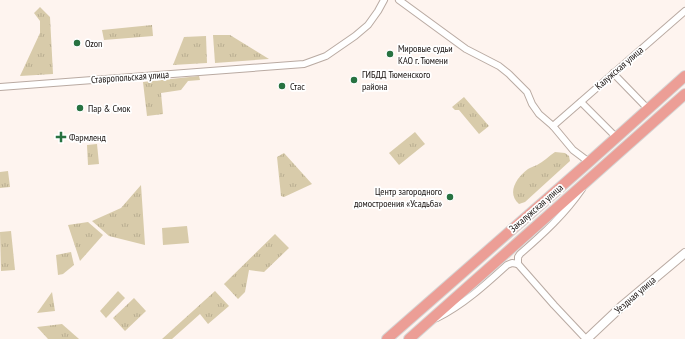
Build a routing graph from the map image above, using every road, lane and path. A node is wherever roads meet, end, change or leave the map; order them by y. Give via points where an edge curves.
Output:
1 (384, 0) edge
2 (399, 0) edge
3 (685, 11) edge
4 (613, 73) junction
5 (685, 76) edge
6 (0, 87) edge
7 (685, 94) edge
8 (581, 102) junction
9 (648, 109) junction
10 (553, 126) junction
11 (616, 137) junction
12 (589, 162) junction
13 (591, 177) junction
14 (685, 253) edge
15 (518, 264) junction
16 (427, 323) junction
17 (386, 339) edge
18 (409, 339) edge
19 (586, 339) edge

1 - 6 street, Ставропольская улица via 368,25 355,36 326,56 304,64
2 - 10 street via 466,49 509,74 527,92 539,114
3 - 4 street, Калужская улица
4 - 8 street, Калужская улица
4 - 9 street
5 - 9 highway, Закалужская улица
7 - 13 highway
8 - 10 street, Калужская улица
8 - 11 street
9 - 11 highway, Закалужская улица
10 - 12 street via 573,150
11 - 12 highway, Закалужская улица
12 - 17 highway, Закалужская улица
13 - 15 street via 574,202 554,224 520,254
13 - 16 highway
14 - 19 street, Уездная улица
15 - 16 street via 507,265 472,297
15 - 19 street
16 - 18 highway

